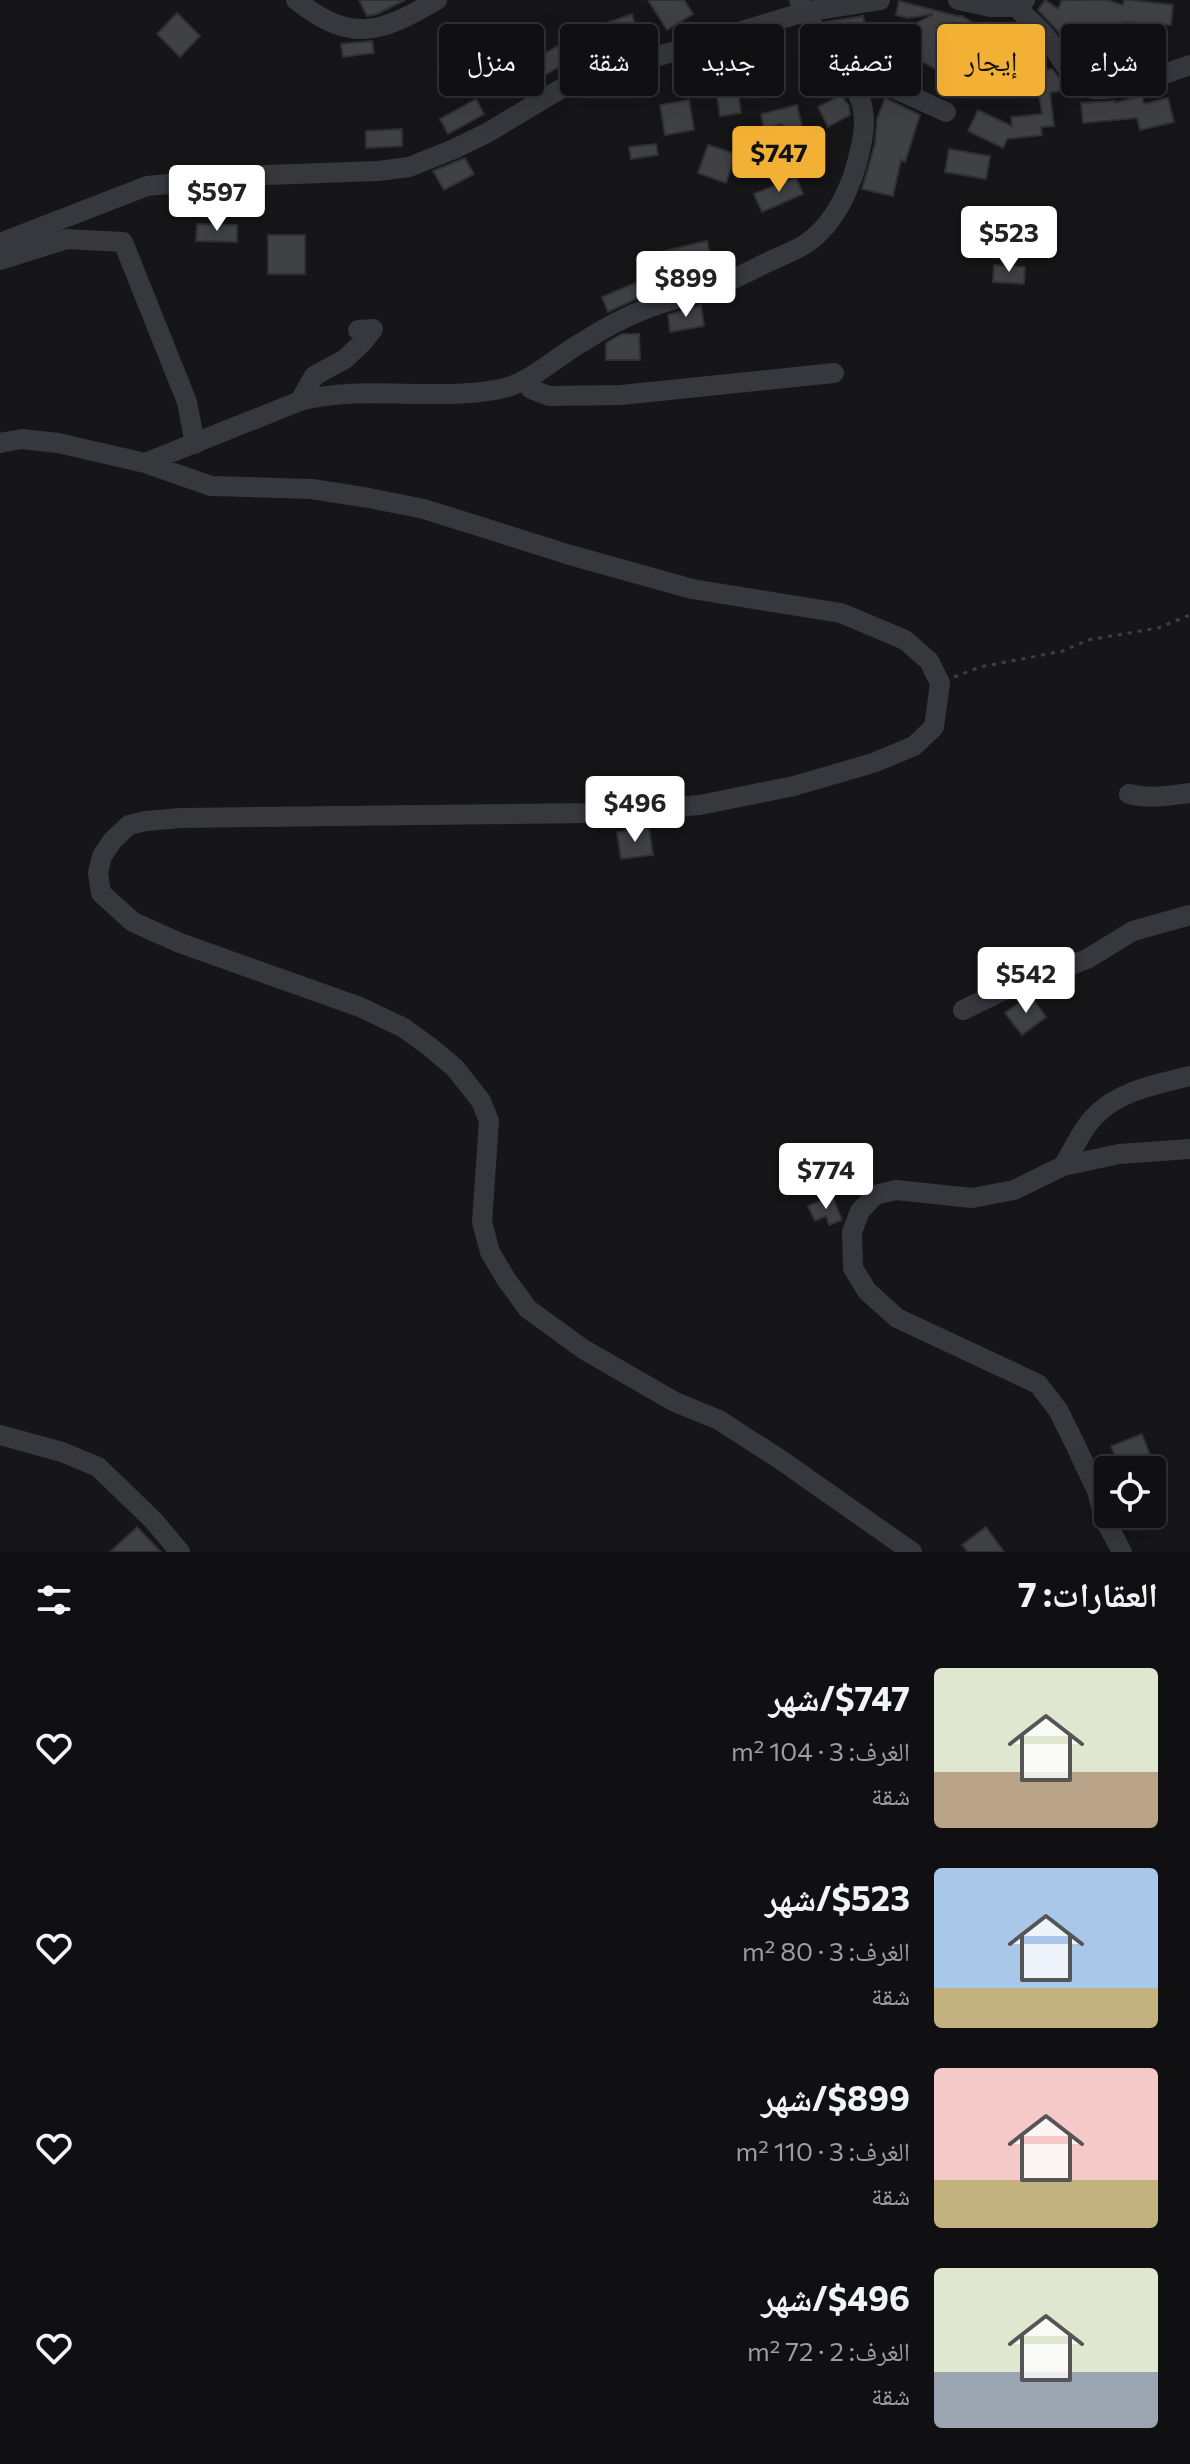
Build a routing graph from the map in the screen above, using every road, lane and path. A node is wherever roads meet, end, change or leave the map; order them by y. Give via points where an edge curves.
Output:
1 (296, 0) edge
2 (437, 0) edge
3 (880, 0) edge
4 (958, 0) edge
5 (1020, 4) edge
6 (802, 6) edge
7 (812, 24) edge
8 (1190, 65) edge
9 (858, 96) edge
10 (911, 96) edge
11 (946, 112) dead end
12 (0, 243) edge
13 (0, 260) edge
14 (358, 330) dead end
15 (834, 373) dead end
16 (527, 379) junction
17 (300, 401) junction
18 (0, 443) edge
19 (195, 444) junction
20 (145, 463) junction
21 (1190, 615) edge
22 (940, 683) junction
23 (1190, 793) edge
24 (1129, 794) dead end
25 (1190, 915) edge
26 (963, 1010) dead end
27 (1190, 1076) edge
28 (1190, 1149) edge
29 (1063, 1166) junction
30 (0, 1435) edge
31 (180, 1552) edge
32 (912, 1552) edge
33 (1122, 1552) edge

1 - 2 street via 340,26 369,31 400,22
3 - 6 street
4 - 5 street via 991,7
5 - 8 street via 1090,89 1118,87
6 - 7 street
6 - 12 street via 687,48 579,78 487,133 409,167 147,186
9 - 16 street via 864,115 854,179 826,224 807,243 726,282 627,316
10 - 11 street
13 - 19 street via 67,239 123,242 187,402
14 - 17 street via 373,329 345,359 314,376
15 - 16 street via 621,395 549,396 531,389
16 - 17 street via 503,389 465,393 325,394
17 - 19 street
18 - 20 street via 58,443
19 - 20 street
20 - 22 street via 211,486 312,489 424,509 692,589 841,613 905,640 929,661
21 - 22 path via 1158,628 980,667
22 - 32 street via 934,727 914,746 794,786 700,805 590,813 146,821 129,825 113,840 98,873 101,893 133,922 360,1007 404,1028 455,1068 481,1101 489,1121 482,1222 490,1252 528,1309 583,1349 675,1402 719,1420
23 - 24 street
25 - 26 street via 1133,931 1087,959
27 - 29 street via 1119,1098 1093,1118
28 - 29 street via 1119,1154
29 - 33 street via 1014,1190 972,1198 896,1190 875,1195 860,1211 852,1232 853,1268 867,1291 897,1318 1038,1384 1058,1410
30 - 31 street via 98,1467

